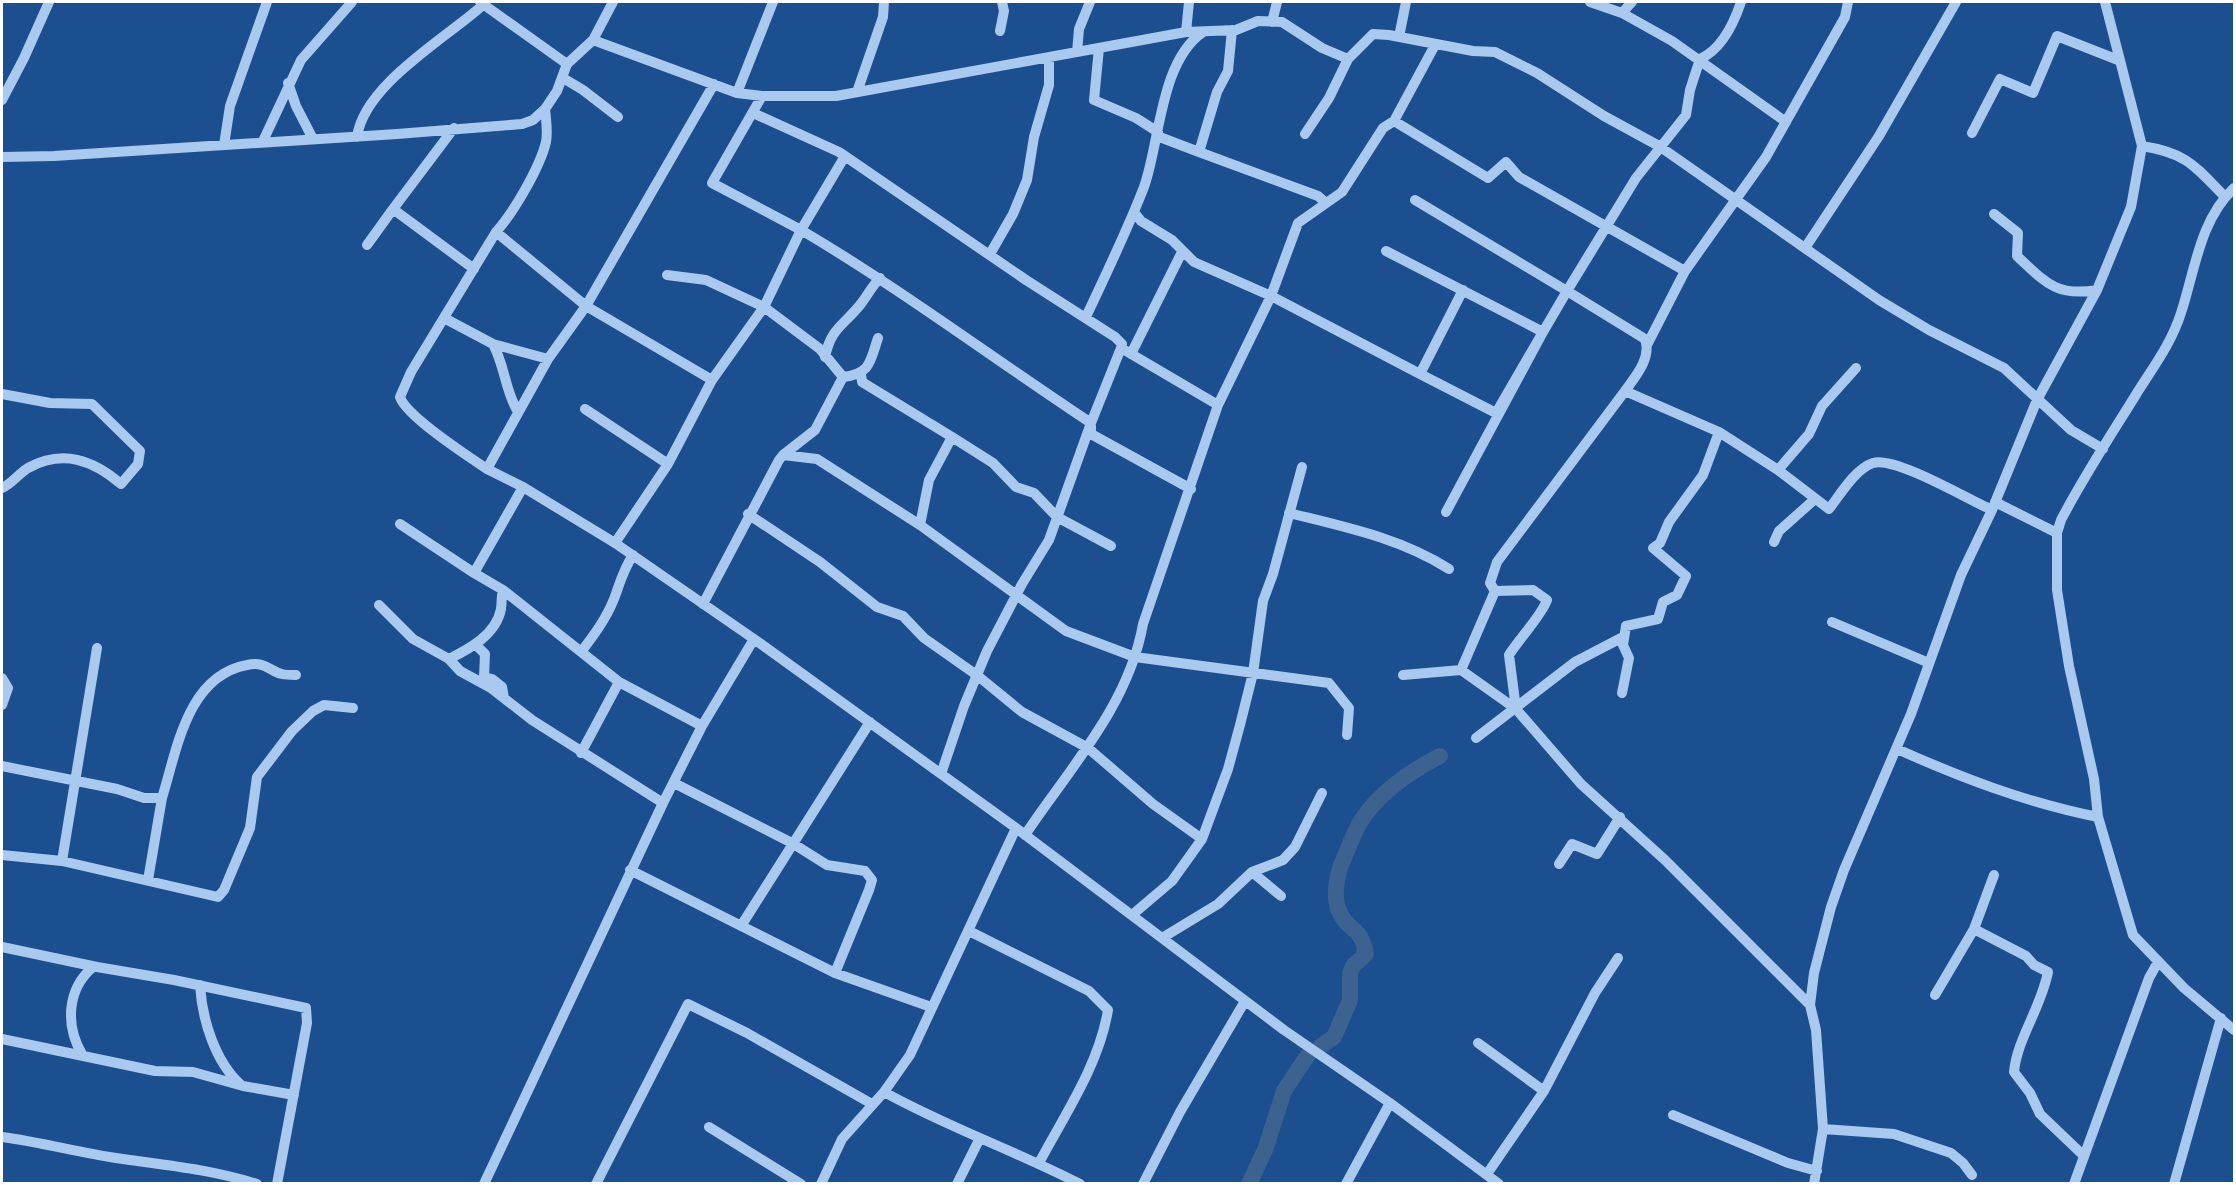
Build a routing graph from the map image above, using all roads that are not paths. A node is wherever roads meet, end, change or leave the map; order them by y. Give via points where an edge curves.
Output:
1 (49, 2) edge
2 (267, 2) edge
3 (352, 2) edge
4 (614, 2) edge
5 (773, 2) edge
6 (884, 2) edge
7 (1002, 2) edge
8 (1090, 2) edge
9 (1189, 2) edge
10 (1277, 2) edge
11 (1406, 2) edge
12 (1590, 2) edge
13 (1632, 2) edge
14 (1741, 2) edge
15 (1848, 2) edge
16 (1956, 2) edge
17 (2104, 2) edge
18 (482, 3) edge
19 (1622, 13) junction
20 (1272, 22) junction
21 (1232, 30) junction
22 (1000, 31) dead end
23 (1205, 31) junction
24 (1181, 34) junction
25 (1399, 37) junction
26 (593, 40) junction
27 (1435, 45) junction
28 (1099, 48) junction
29 (1077, 52) junction
30 (1049, 57) junction
31 (1348, 59) junction
32 (1700, 59) junction
33 (2118, 60) junction
34 (1179, 63) junction
35 (567, 64) junction
36 (563, 78) junction
37 (288, 84) junction
38 (714, 84) junction
39 (857, 92) junction
40 (737, 93) junction
41 (762, 96) junction
42 (2, 100) edge
43 (545, 109) junction
44 (753, 114) junction
45 (618, 117) dead end
46 (1394, 121) junction
47 (1786, 122) junction
48 (454, 128) junction
49 (1972, 133) dead end
50 (1158, 134) junction
51 (1305, 134) dead end
52 (357, 136) junction
53 (313, 139) junction
54 (263, 141) junction
55 (224, 145) junction
56 (1659, 146) junction
57 (2142, 146) junction
58 (1199, 152) junction
59 (845, 156) junction
60 (2, 157) edge
61 (2235, 188) edge
62 (2225, 197) junction
63 (1735, 198) junction
64 (1415, 200) dead end
65 (1326, 203) junction
66 (393, 209) junction
67 (1134, 212) junction
68 (1994, 214) dead end
69 (1605, 228) junction
70 (801, 230) junction
71 (496, 232) junction
72 (367, 245) dead end
73 (1805, 249) junction
74 (1386, 251) dead end
75 (1182, 252) junction
76 (990, 254) junction
77 (474, 269) junction
78 (1685, 271) junction
79 (667, 275) dead end
80 (880, 278) junction
81 (1463, 290) junction
82 (2097, 290) junction
83 (1567, 291) junction
84 (1271, 296) junction
85 (586, 306) junction
86 (764, 307) junction
87 (1086, 317) junction
88 (444, 318) junction
89 (1543, 332) junction
90 (878, 338) dead end
91 (493, 344) junction
92 (1647, 345) junction
93 (1121, 348) junction
94 (1131, 354) junction
95 (825, 357) junction
96 (548, 358) junction
97 (1856, 368) dead end
98 (861, 374) junction
99 (1420, 374) junction
100 (843, 377) junction
101 (712, 380) junction
102 (1625, 391) junction
103 (2, 394) edge
104 (2037, 400) junction
105 (1218, 405) junction
106 (585, 410) dead end
107 (518, 412) junction
108 (1091, 423) junction
109 (1719, 432) junction
110 (952, 437) junction
111 (2103, 449) junction
112 (783, 455) junction
113 (668, 464) junction
114 (1302, 468) dead end
115 (487, 470) junction
116 (1778, 470) junction
117 (2, 488) edge
118 (523, 488) junction
119 (1191, 489) junction
120 (1815, 499) junction
121 (1993, 506) junction
122 (1446, 512) dead end
123 (1289, 513) junction
124 (748, 514) junction
125 (1057, 517) junction
126 (400, 524) dead end
127 (920, 525) junction
128 (2057, 533) junction
129 (1774, 542) dead end
130 (615, 543) junction
131 (1111, 546) dead end
132 (633, 555) junction
133 (1449, 569) dead end
134 (474, 573) junction
135 (503, 590) junction
136 (1495, 591) junction
137 (1017, 595) junction
138 (703, 604) junction
139 (379, 605) dead end
140 (1832, 622) dead end
141 (1623, 637) junction
142 (754, 639) junction
143 (476, 645) junction
144 (98, 648) dead end
145 (581, 652) junction
146 (1135, 657) junction
147 (449, 659) junction
148 (1929, 663) junction
149 (1461, 670) junction
150 (1253, 673) junction
151 (296, 675) dead end
152 (1403, 675) dead end
153 (978, 676) junction
154 (2, 678) edge
155 (619, 682) junction
156 (1622, 693) dead end
157 (504, 698) junction
158 (2, 705) edge
159 (353, 708) dead end
160 (1516, 709) junction
161 (870, 722) junction
162 (702, 726) junction
163 (1347, 735) dead end
164 (1476, 738) dead end
165 (1088, 748) junction
166 (1897, 749) junction
167 (580, 753) junction
168 (2, 766) edge
169 (941, 774) junction
170 (76, 782) junction
171 (674, 783) junction
172 (1322, 793) dead end
173 (162, 798) junction
174 (663, 803) junction
175 (1620, 817) junction
176 (2098, 817) junction
177 (1021, 832) junction
178 (1202, 839) junction
179 (792, 843) junction
180 (2, 855) edge
181 (62, 861) junction
182 (1559, 864) dead end
183 (630, 870) junction
184 (1252, 872) junction
185 (1994, 875) dead end
186 (148, 880) junction
187 (1281, 896) dead end
188 (1132, 915) junction
189 (741, 926) junction
190 (1974, 928) junction
191 (969, 931) junction
192 (1162, 938) junction
193 (2, 947) edge
194 (1618, 958) dead end
195 (2158, 962) junction
196 (93, 967) junction
197 (835, 973) junction
198 (200, 985) junction
199 (1935, 995) dead end
200 (1245, 1001) junction
201 (1810, 1005) junction
202 (931, 1007) junction
203 (2221, 1018) junction
204 (2235, 1030) edge
205 (2, 1039) edge
206 (1478, 1043) dead end
207 (82, 1054) junction
208 (243, 1086) junction
209 (1544, 1091) junction
210 (884, 1092) junction
211 (294, 1095) junction
212 (1390, 1103) junction
213 (872, 1104) junction
214 (1673, 1115) dead end
215 (709, 1127) dead end
216 (1823, 1129) junction
217 (2, 1137) edge
218 (980, 1138) junction
219 (2084, 1156) junction
220 (1039, 1163) junction
221 (1817, 1171) junction
222 (1488, 1174) junction
223 (1972, 1175) dead end
224 (257, 1184) edge
225 (277, 1184) edge
226 (484, 1184) edge
227 (596, 1184) edge
228 (801, 1184) edge
229 (820, 1184) edge
230 (957, 1184) edge
231 (1080, 1184) edge
232 (1143, 1184) edge
233 (1346, 1184) edge
234 (1499, 1184) edge
235 (1814, 1184) edge
236 (2074, 1184) edge
237 (2174, 1184) edge

1 - 42 street
2 - 55 street via 230,106
3 - 37 street via 301,60
4 - 26 street
5 - 40 street
6 - 39 street via 883,17
7 - 22 street
8 - 29 street via 1079,29
9 - 24 street
10 - 20 street
11 - 25 street
12 - 19 street
13 - 19 street
14 - 32 street via 1735,21 1711,54
15 - 47 street via 1845,17
16 - 73 street via 1879,136
17 - 33 street
18 - 35 street
18 - 52 street via 386,84 362,115
19 - 32 street
20 - 21 street via 1258,21
20 - 31 street via 1282,22 1322,48
21 - 23 street
21 - 58 street via 1228,71 1217,92
23 - 24 street
23 - 34 street via 1194,39
24 - 28 street
24 - 34 street
25 - 27 street
25 - 31 street via 1373,34
26 - 35 street
26 - 38 street
27 - 46 street
27 - 56 street via 1495,52
28 - 29 street
28 - 50 street via 1094,100 1136,118
29 - 30 street
30 - 39 street
30 - 76 street via 1049,85 1027,180
31 - 51 street
32 - 47 street
32 - 56 street via 1686,115
33 - 49 street via 2057,36 2033,93 2000,79
33 - 57 street
34 - 50 street via 1167,92
35 - 36 street
36 - 43 street
36 - 45 street
37 - 53 street
37 - 54 street
38 - 40 street
38 - 85 street
39 - 41 street via 836,96
40 - 41 street
41 - 44 street
43 - 48 street via 522,124
43 - 71 street via 547,139 541,159
44 - 59 street
44 - 70 street via 712,183
46 - 65 street via 1383,128 1351,181
46 - 69 street via 1488,178 1506,162 1519,177
47 - 63 street
48 - 52 street
48 - 66 street
50 - 58 street
50 - 67 street
52 - 53 street
53 - 54 street
54 - 55 street
55 - 60 street
56 - 63 street
56 - 69 street
57 - 62 street via 2178,154 2195,165
57 - 82 street via 2131,207
58 - 65 street via 1318,196
59 - 70 street
59 - 76 street
61 - 62 street
62 - 111 street via 2208,225 2181,315 2158,365
63 - 73 street
63 - 78 street
64 - 83 street
65 - 84 street via 1298,223
66 - 72 street
66 - 77 street
67 - 75 street
67 - 87 street
68 - 82 street via 2018,232 2017,256 2054,288 2079,293
69 - 78 street
69 - 83 street
70 - 80 street
70 - 86 street
71 - 77 street
71 - 85 street
73 - 104 street via 1929,330 2004,368
74 - 81 street
75 - 84 street via 1209,270
75 - 94 street
76 - 87 street
77 - 88 street
78 - 92 street
79 - 86 street via 706,280
80 - 95 street via 860,305 839,324
80 - 108 street
81 - 89 street
81 - 99 street
82 - 104 street
83 - 89 street
83 - 92 street via 1642,335
84 - 99 street
84 - 105 street
85 - 96 street
85 - 101 street
86 - 95 street via 820,349
86 - 101 street
87 - 93 street via 1115,337
88 - 91 street
88 - 115 street via 400,397 411,412
89 - 99 street via 1496,413
89 - 122 street
90 - 98 street via 871,360
91 - 96 street
91 - 107 street
92 - 102 street via 1644,361
93 - 94 street
93 - 108 street
94 - 105 street
95 - 100 street
96 - 107 street
97 - 116 street via 1822,406 1809,434
98 - 100 street
98 - 110 street via 862,382
100 - 112 street via 815,430
101 - 113 street
102 - 109 street
102 - 136 street via 1497,562 1490,583
103 - 117 street via 50,403 92,404 140,451 138,464 122,484 84,459 72,458 27,469
104 - 111 street via 2071,430
104 - 121 street
105 - 119 street
106 - 113 street
107 - 115 street
108 - 119 street via 1091,434
108 - 125 street
109 - 116 street
109 - 141 street via 1702,475 1653,549 1686,576 1677,595 1663,602 1658,619 1626,626
110 - 125 street via 993,463 1016,487 1034,493
110 - 127 street via 929,480
111 - 128 street
112 - 124 street
112 - 127 street via 817,459
113 - 130 street
114 - 123 street
115 - 118 street
116 - 120 street
118 - 130 street
118 - 134 street
119 - 146 street
120 - 121 street via 1829,509 1859,472 1873,463 1885,463
120 - 129 street via 1779,531
121 - 128 street
121 - 148 street via 1957,585
123 - 133 street via 1382,537 1423,552
123 - 150 street via 1263,602
124 - 138 street
124 - 153 street via 878,607 903,616 924,638
125 - 131 street
125 - 137 street via 1049,540
126 - 134 street
127 - 137 street
128 - 176 street via 2060,611
130 - 132 street
132 - 138 street
132 - 145 street via 622,571 600,627
134 - 135 street
135 - 143 street via 501,610
135 - 145 street
136 - 149 street
136 - 160 street via 1533,590 1547,600 1509,655
137 - 146 street via 1066,631
137 - 153 street
138 - 142 street
139 - 147 street via 413,639
140 - 148 street
141 - 156 street via 1629,658
141 - 160 street via 1575,662
142 - 161 street
142 - 162 street
143 - 147 street
143 - 157 street via 485,654 484,677 492,678 502,687
144 - 170 street
145 - 155 street
146 - 150 street
146 - 165 street
147 - 157 street via 460,671
148 - 166 street
149 - 152 street
149 - 160 street
150 - 163 street via 1329,683 1349,708
150 - 178 street via 1228,769
151 - 173 street via 282,674 271,666 246,665 213,680 191,708
153 - 165 street via 1022,712
153 - 169 street
154 - 158 street via 8,688
155 - 162 street
155 - 167 street
157 - 167 street
159 - 186 street via 324,705 313,711 292,731 257,777 250,828 220,895
160 - 164 street
160 - 175 street via 1581,784
161 - 169 street
161 - 179 street
162 - 171 street
165 - 177 street
165 - 178 street via 1153,804
166 - 176 street via 1968,781 2070,813
166 - 201 street via 1834,898 1814,973
167 - 174 street
168 - 170 street
169 - 177 street
170 - 173 street via 144,798
170 - 181 street
171 - 174 street
171 - 179 street
172 - 184 street via 1295,847 1283,860
173 - 186 street
174 - 183 street
175 - 182 street via 1600,852 1594,855 1572,844
175 - 201 street
176 - 195 street via 2133,935
177 - 188 street
177 - 191 street
178 - 188 street via 1172,881
179 - 189 street
179 - 197 street via 827,865 865,871 872,880
180 - 181 street
181 - 186 street
183 - 189 street
183 - 226 street
184 - 187 street
184 - 192 street via 1218,904
185 - 190 street
188 - 192 street
189 - 197 street
190 - 199 street
190 - 219 street via 2048,972 2033,1021 2017,1051 2014,1072 2040,1114
191 - 202 street
191 - 220 street via 1089,991 1108,1010 1090,1068
192 - 200 street
193 - 196 street
194 - 209 street via 1595,993
195 - 203 street
195 - 219 street
196 - 198 street
196 - 207 street via 78,982 72,998 73,1031
197 - 202 street
198 - 208 street via 202,1009 225,1068
198 - 211 street via 306,1008 307,1023
200 - 212 street
200 - 232 street
201 - 216 street via 1816,1030
202 - 210 street via 910,1055
203 - 204 street
203 - 237 street
205 - 207 street
206 - 209 street
207 - 208 street via 155,1071 193,1072
208 - 211 street
209 - 222 street
210 - 213 street
210 - 218 street
211 - 225 street
212 - 222 street
212 - 233 street
213 - 227 street via 688,1004
213 - 229 street via 842,1139
214 - 221 street via 1788,1163
215 - 228 street
216 - 221 street
216 - 223 street via 1894,1134 1951,1153
217 - 224 street via 217,1172
218 - 220 street
218 - 230 street
219 - 236 street
220 - 231 street
221 - 235 street
222 - 234 street

